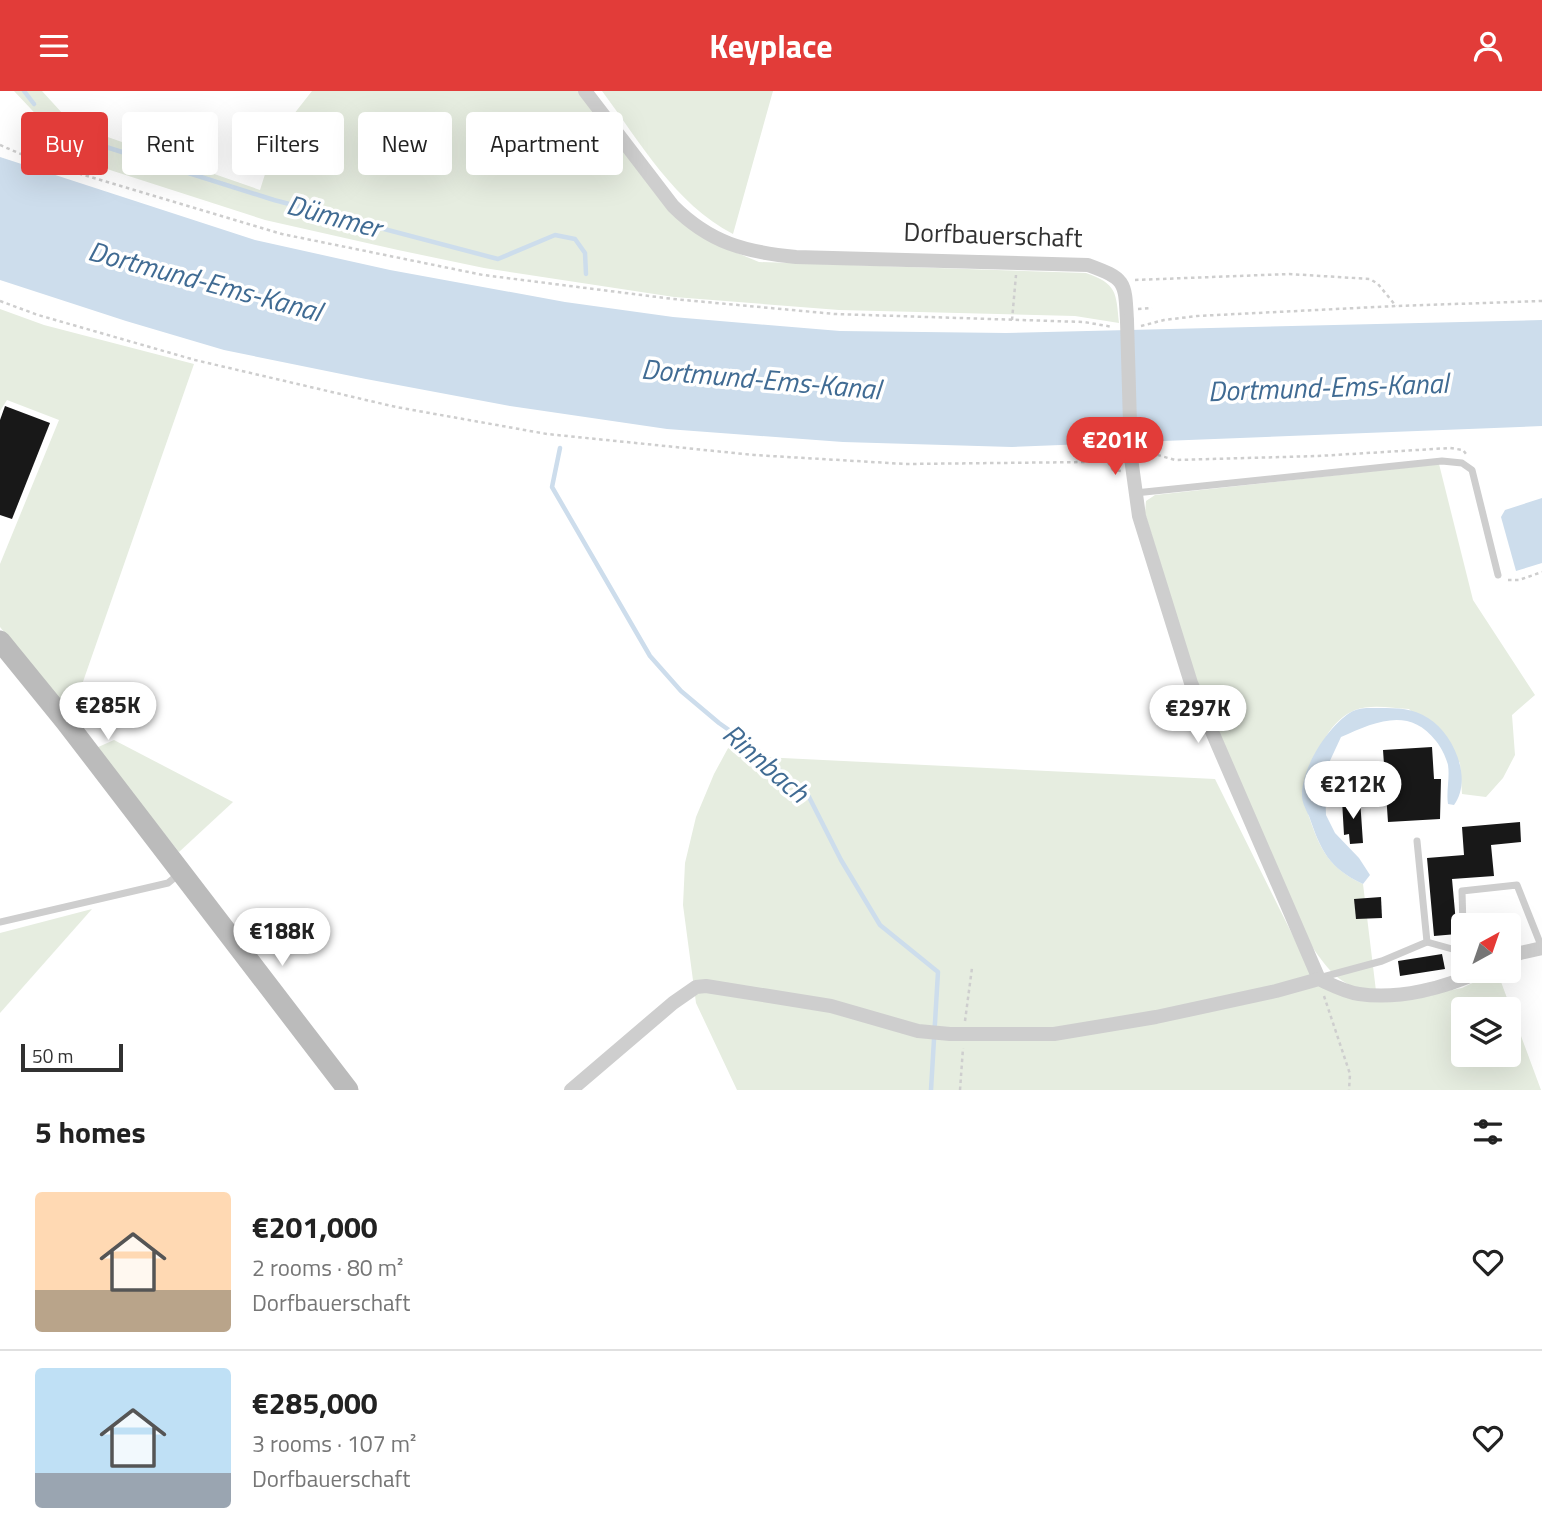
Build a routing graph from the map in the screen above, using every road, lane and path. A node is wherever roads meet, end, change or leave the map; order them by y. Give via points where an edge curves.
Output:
1 (584, 91) edge
2 (0, 145) edge
3 (1017, 262) junction
4 (1122, 281) junction
5 (0, 301) edge
6 (1542, 301) edge
7 (1396, 306) junction
8 (1012, 320) junction
9 (1129, 325) junction
10 (1131, 452) junction
11 (1104, 456) junction
12 (1113, 470) dead end
13 (1472, 470) junction
14 (1135, 493) junction
15 (1542, 572) edge
16 (1498, 575) joint
17 (0, 641) edge
18 (1417, 841) dead end
19 (182, 872) junction
20 (1463, 913) edge
21 (0, 922) edge
22 (1427, 942) junction
23 (1542, 948) edge
24 (1451, 949) edge
25 (1521, 953) edge
26 (1319, 979) junction
27 (1451, 983) edge
28 (348, 1090) edge
29 (571, 1090) edge
30 (1349, 1090) edge

1 - 3 street, Dorfbauerschaft via 686,218 738,248 796,257
2 - 8 path via 37,161 282,234 483,275 835,314
3 - 4 street, Dorfbauerschaft via 1088,265
3 - 8 path
4 - 7 path via 1289,274 1370,279
4 - 9 street
5 - 11 path via 195,360 396,407 547,434 754,455 906,464 1087,463
6 - 7 path
7 - 9 path via 1197,316
8 - 9 path
9 - 10 street, bridge
10 - 11 path
10 - 13 path via 1175,460 1450,448 1463,450
10 - 14 street
11 - 12 path
13 - 14 lane via 1462,463 1442,461
13 - 16 lane
14 - 26 street via 1191,683
15 - 16 path via 1518,580
17 - 19 street
18 - 22 lane
19 - 21 lane via 168,883
19 - 28 street
20 - 23 lane via 1462,891 1517,885
22 - 24 lane
22 - 26 lane
23 - 25 street
26 - 27 street via 1357,994 1376,995
26 - 29 street via 1156,1017 1054,1034 919,1031 831,1006 696,987
26 - 30 path via 1350,1074

